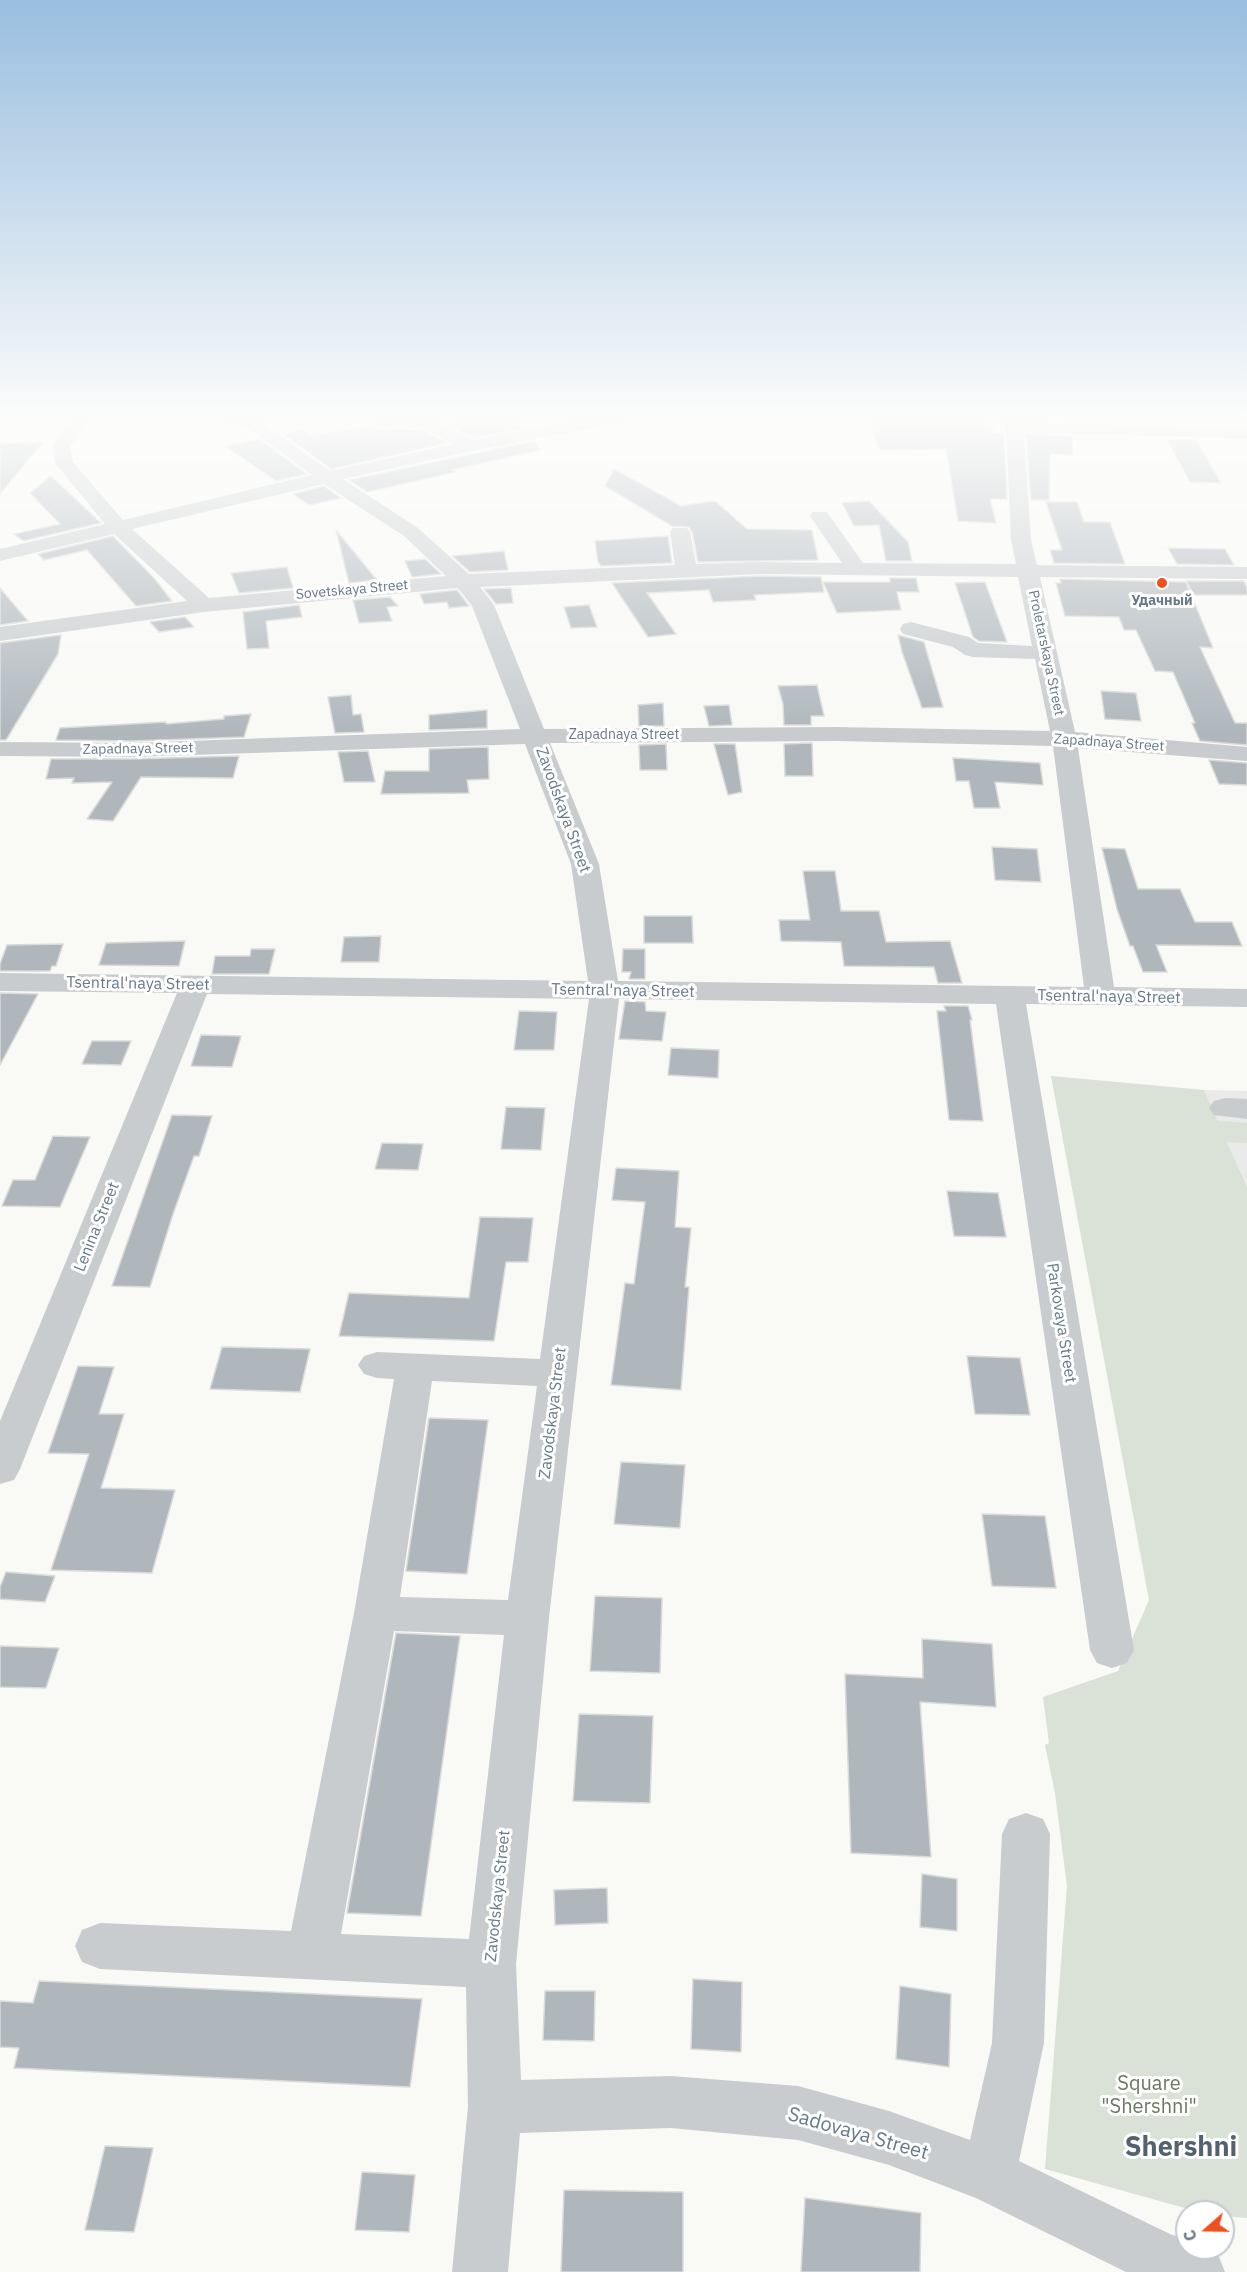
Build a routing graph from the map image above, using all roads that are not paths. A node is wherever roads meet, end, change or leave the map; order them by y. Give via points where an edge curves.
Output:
1 (114, 522) edge
2 (144, 522) edge
3 (396, 522) edge
4 (824, 522) edge
5 (1020, 522) edge
6 (119, 528) junction
7 (680, 532) dead end
8 (0, 555) edge
9 (857, 569) junction
10 (1028, 571) junction
11 (686, 572) junction
12 (1247, 573) edge
13 (464, 581) junction
14 (204, 605) junction
15 (911, 629) dead end
16 (0, 634) edge
17 (1046, 653) junction
18 (536, 736) junction
19 (1064, 739) junction
20 (0, 749) edge
21 (1247, 754) edge
22 (0, 982) edge
23 (195, 985) junction
24 (605, 991) junction
25 (1010, 996) junction
26 (1100, 997) junction
27 (1247, 998) edge
28 (558, 1373) junction
29 (0, 1469) edge
30 (376, 1613) junction
31 (527, 1618) junction
32 (1112, 1650) dead end
33 (1026, 1833) dead end
34 (100, 1946) dead end
35 (312, 1954) junction
36 (491, 1964) junction
37 (495, 2107) junction
38 (989, 2175) junction
39 (480, 2272) edge
40 (1197, 2272) edge

1 - 6 street
2 - 6 street
3 - 13 street, Zavodskaya Street
4 - 9 street
5 - 10 street, Proletarskaya Street
6 - 8 street
6 - 14 street
7 - 11 street
9 - 10 street, Sovetskaya Street
9 - 11 street, Sovetskaya Street
10 - 12 street, Sovetskaya Street
10 - 17 street, Proletarskaya Street
11 - 13 street, Sovetskaya Street
13 - 14 street, Sovetskaya Street via 274,590
13 - 18 street, Zavodskaya Street via 483,605
14 - 16 street, Sovetskaya Street
15 - 17 street via 961,642 973,650
17 - 19 street, Proletarskaya Street
18 - 19 street, Zapadnaya Street via 837,734 948,727
18 - 20 street, Zapadnaya Street via 132,750
18 - 24 street, Zavodskaya Street via 585,864
19 - 21 street, Zapadnaya Street
19 - 26 street, Proletarskaya Street
22 - 23 street, Tsentral'naya Street
23 - 24 street, Tsentral'naya Street
23 - 29 street, Lenina Street
24 - 25 street, Tsentral'naya Street
24 - 28 street, Zavodskaya Street
25 - 26 street, Tsentral'naya Street
25 - 32 street, Parkovaya Street
26 - 27 street, Tsentral'naya Street
28 - 30 street via 396,1366
28 - 31 street, Zavodskaya Street
30 - 31 street
30 - 35 street
31 - 36 street, Zavodskaya Street
33 - 38 street via 1018,2043
34 - 35 street
35 - 36 street
36 - 37 street, Zavodskaya Street
37 - 38 street, Sadovaya Street via 671,2102 798,2114 889,2138
37 - 39 street, Zavodskaya Street
38 - 40 street, Sadovaya Street via 1160,2259

